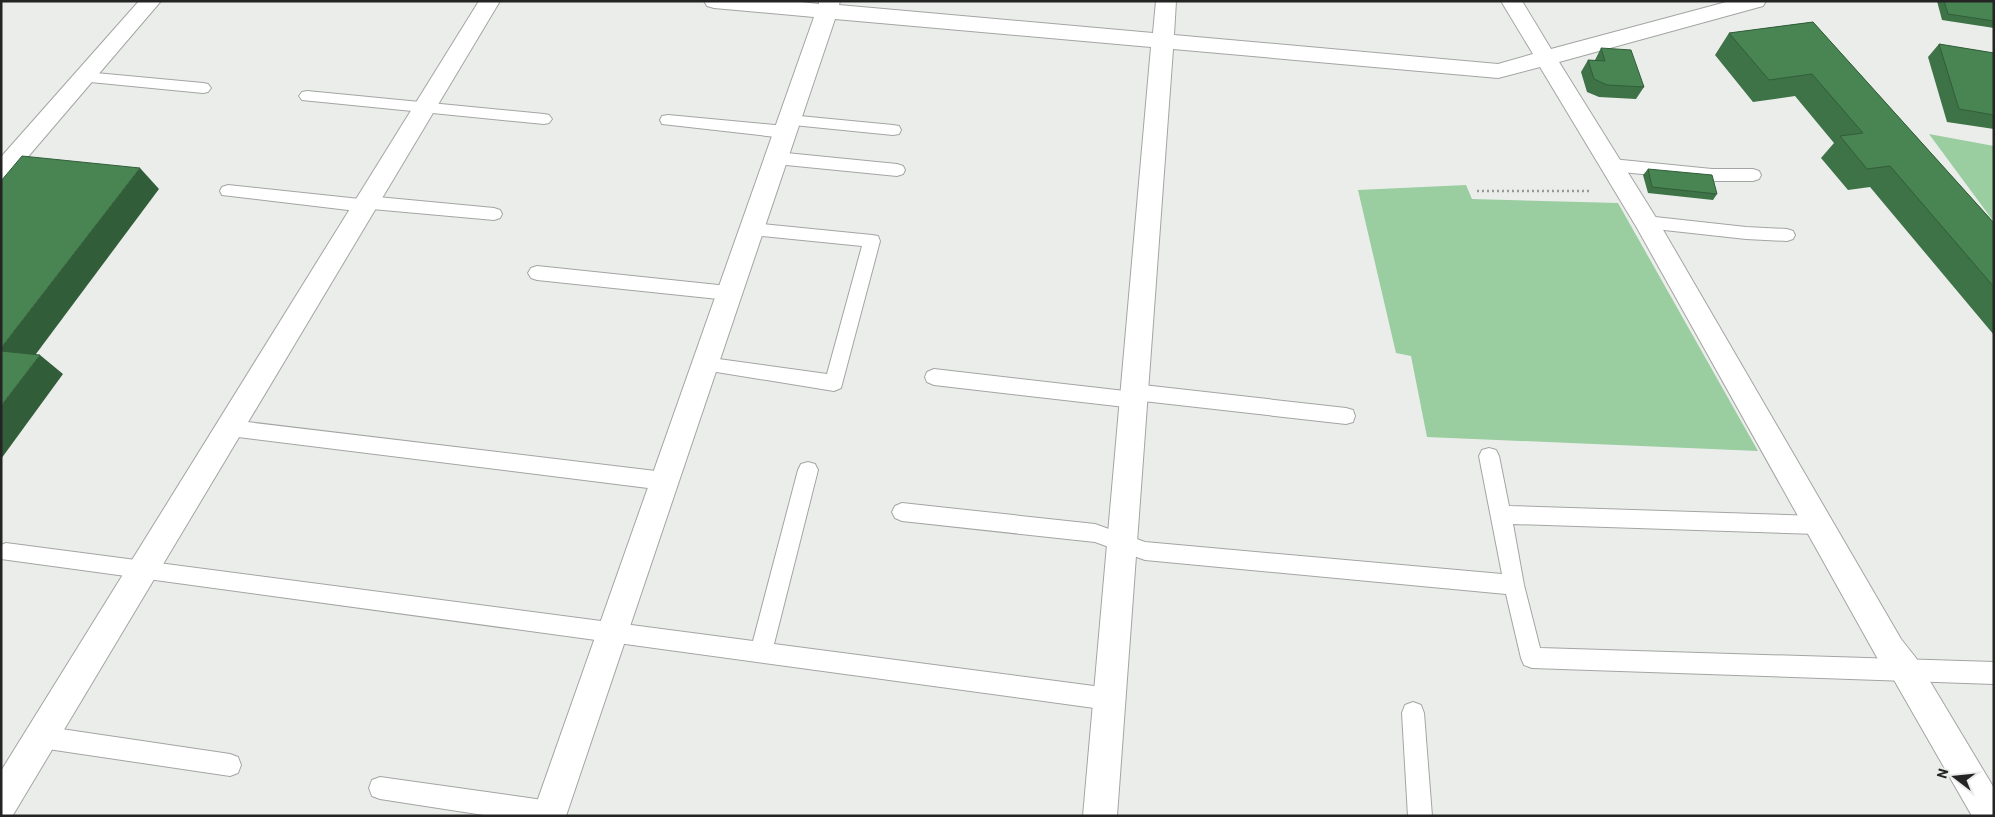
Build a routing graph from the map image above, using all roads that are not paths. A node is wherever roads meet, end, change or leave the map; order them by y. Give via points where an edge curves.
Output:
1 (151, 1) edge
2 (490, 1) edge
3 (714, 1) edge
4 (1166, 1) edge
5 (1511, 1) edge
6 (1756, 1) edge
7 (828, 6) edge
8 (1163, 41) junction
9 (1548, 59) junction
10 (85, 77) junction
11 (202, 88) dead end
12 (307, 96) dead end
13 (425, 108) junction
14 (544, 119) dead end
15 (668, 120) dead end
16 (787, 126) junction
17 (893, 130) dead end
18 (776, 158) junction
19 (4, 165) edge
20 (1612, 165) junction
21 (897, 170) dead end
22 (1753, 176) dead end
23 (228, 191) dead end
24 (366, 204) junction
25 (494, 214) dead end
26 (1646, 222) junction
27 (751, 229) junction
28 (1787, 235) dead end
29 (537, 273) dead end
30 (728, 293) junction
31 (704, 364) junction
32 (934, 377) dead end
33 (1134, 396) junction
34 (1346, 416) dead end
35 (230, 428) junction
36 (1489, 456) dead end
37 (808, 470) dead end
38 (664, 481) junction
39 (902, 512) dead end
40 (1501, 515) junction
41 (1818, 525) junction
42 (1121, 542) junction
43 (6, 552) dead end
44 (144, 569) junction
45 (1514, 585) junction
46 (612, 631) junction
47 (761, 651) junction
48 (1905, 669) junction
49 (1994, 673) edge
50 (1109, 699) junction
51 (1413, 713) dead end
52 (41, 737) junction
53 (230, 765) dead end
54 (380, 788) dead end
55 (1, 803) edge
56 (549, 814) edge
57 (1100, 816) edge
58 (1420, 816) edge
59 (1991, 816) edge

1 - 10 street
2 - 13 street
3 - 7 street
4 - 8 street
5 - 9 street
6 - 9 street
7 - 8 street
7 - 16 street
8 - 9 street via 1498,71
8 - 33 street
9 - 20 street
10 - 11 lane
10 - 19 street
12 - 13 lane
13 - 14 lane
13 - 24 street
15 - 16 lane
16 - 17 lane
16 - 18 street
18 - 21 lane
18 - 27 street
20 - 22 lane
20 - 26 street
23 - 24 lane
24 - 25 lane
24 - 35 street
26 - 28 lane
26 - 41 street
27 - 30 street
27 - 31 lane via 872,241 834,383
29 - 30 lane
30 - 31 street
31 - 38 street
32 - 33 lane
33 - 34 lane
33 - 42 street
35 - 38 lane
35 - 44 street
36 - 40 lane
37 - 47 lane
38 - 46 street
39 - 42 lane via 1094,532
40 - 41 lane
40 - 45 lane
41 - 48 street via 1890,650
42 - 45 lane via 1145,551
42 - 50 street
43 - 44 lane
44 - 46 lane
44 - 52 street
45 - 48 lane via 1532,658
46 - 47 lane
46 - 56 street
47 - 50 lane
48 - 49 lane
48 - 59 street
50 - 57 street
51 - 58 lane
52 - 53 lane
52 - 55 street
54 - 56 lane

